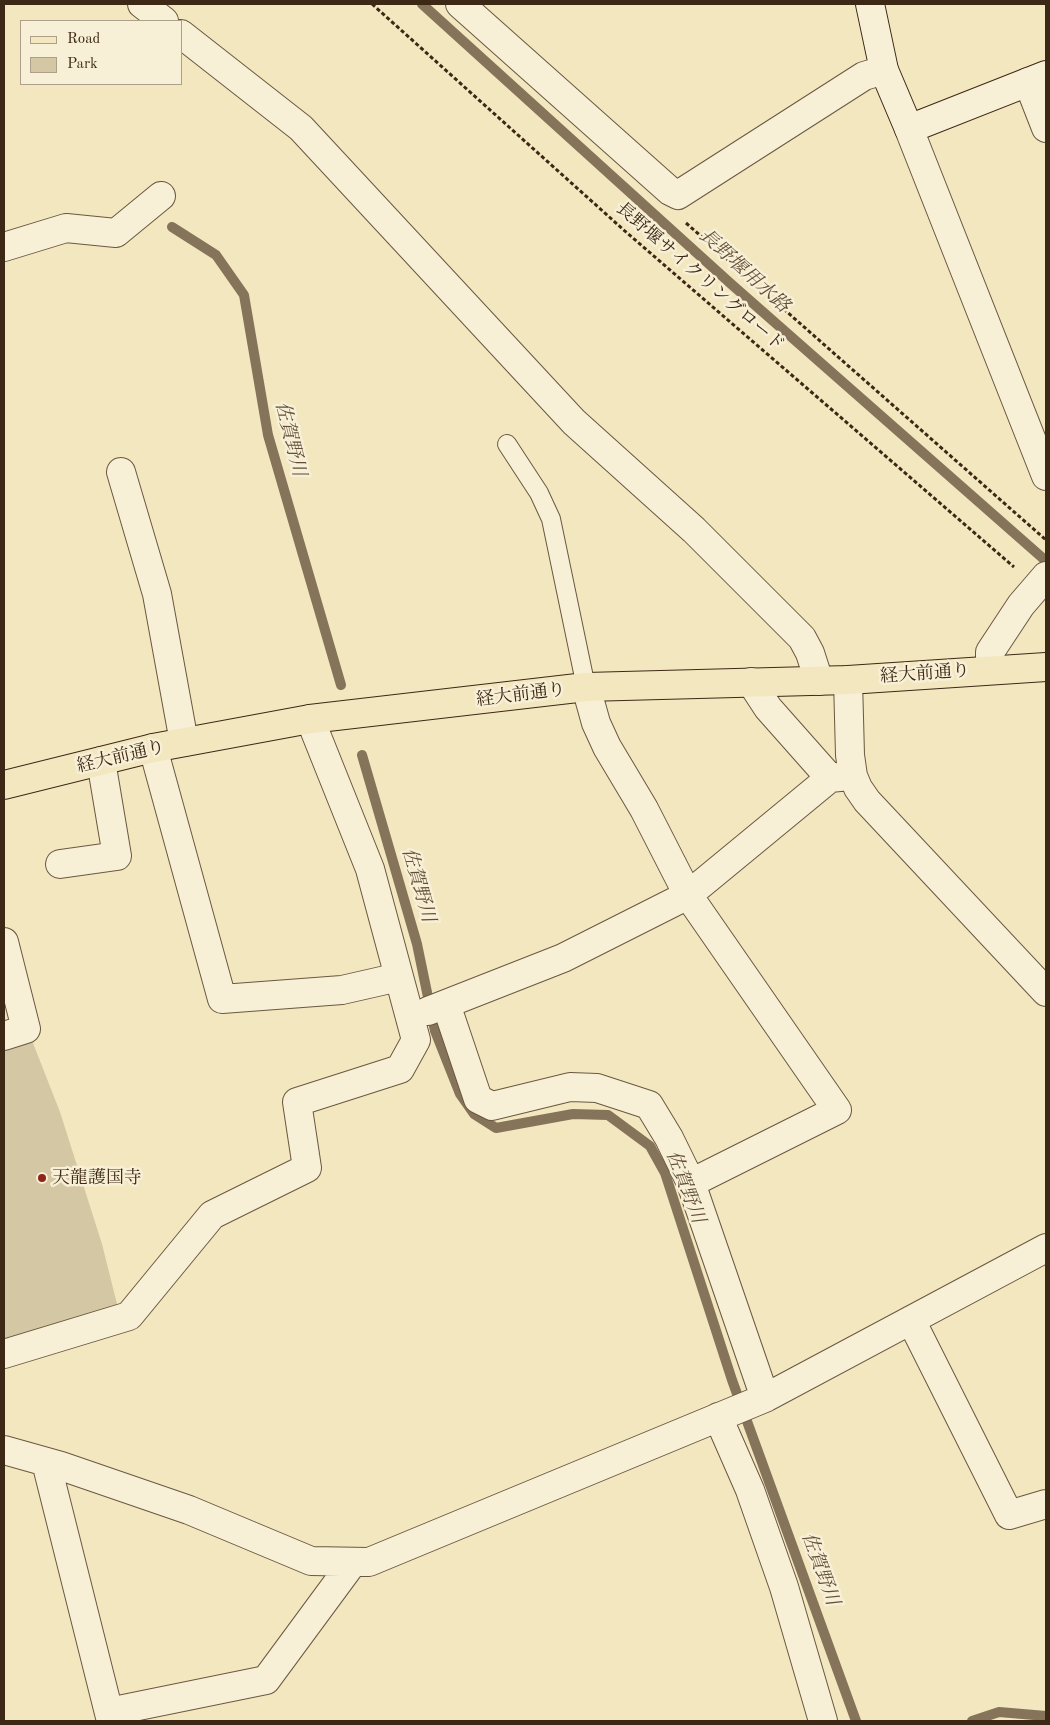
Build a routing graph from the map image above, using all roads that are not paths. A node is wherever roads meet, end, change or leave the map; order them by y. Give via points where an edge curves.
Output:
1 (142, 4) edge
2 (460, 4) edge
3 (870, 4) edge
4 (163, 20) edge
5 (182, 35) edge
6 (884, 70) junction
7 (1037, 78) edge
8 (1046, 128) edge
9 (909, 129) junction
10 (160, 196) dead end
11 (4, 247) edge
12 (507, 444) dead end
13 (121, 472) dead end
14 (1046, 476) edge
15 (1046, 577) edge
16 (1046, 667) edge
17 (990, 670) junction
18 (819, 680) junction
19 (848, 680) junction
20 (751, 682) junction
21 (586, 687) junction
22 (310, 719) junction
23 (184, 742) junction
24 (153, 748) junction
25 (101, 761) junction
26 (842, 777) junction
27 (4, 785) edge
28 (60, 864) dead end
29 (688, 895) junction
30 (4, 942) edge
31 (399, 977) junction
32 (1046, 992) edge
33 (428, 1011) junction
34 (4, 1036) edge
35 (691, 1183) junction
36 (1046, 1248) edge
37 (911, 1320) junction
38 (4, 1354) edge
39 (741, 1408) junction
40 (4, 1450) edge
41 (46, 1462) junction
42 (1046, 1504) edge
43 (353, 1562) junction
44 (110, 1717) edge
45 (823, 1721) edge

1 - 4 street
2 - 6 street via 678,195 864,76
3 - 6 street
5 - 18 street via 301,128 574,422 694,530 802,638
6 - 9 street
7 - 8 street
7 - 9 street
9 - 14 street
10 - 11 street via 116,233 66,228
12 - 21 lane via 551,519
13 - 23 street via 157,594
15 - 17 street via 1021,605 990,652
16 - 17 main road, 経大前通り
17 - 19 main road, 経大前通り
18 - 19 main road, 経大前通り
18 - 20 main road, 経大前通り
19 - 26 street
20 - 21 main road, 経大前通り
20 - 26 street via 768,708
21 - 22 main road, 経大前通り
21 - 29 street via 607,747 644,809
22 - 23 main road, 経大前通り
22 - 31 street via 370,869
23 - 24 main road, 経大前通り
24 - 25 main road, 経大前通り
24 - 31 street via 222,998 342,990
25 - 27 main road, 経大前通り
25 - 28 street via 117,856
26 - 29 street
26 - 32 street
29 - 33 street via 563,958
29 - 35 street via 836,1110
30 - 34 street via 26,1029
31 - 33 street
33 - 35 street via 478,1099 492,1106 570,1087 597,1088 649,1106
33 - 38 street via 400,1069 297,1102 307,1168 212,1215 128,1316
35 - 39 street
36 - 37 street
37 - 39 street
37 - 42 street via 1009,1515
39 - 43 street via 369,1562
39 - 45 street via 750,1490 781,1578
40 - 41 street
41 - 43 street via 189,1510 311,1561
41 - 44 street
43 - 44 street via 266,1680

